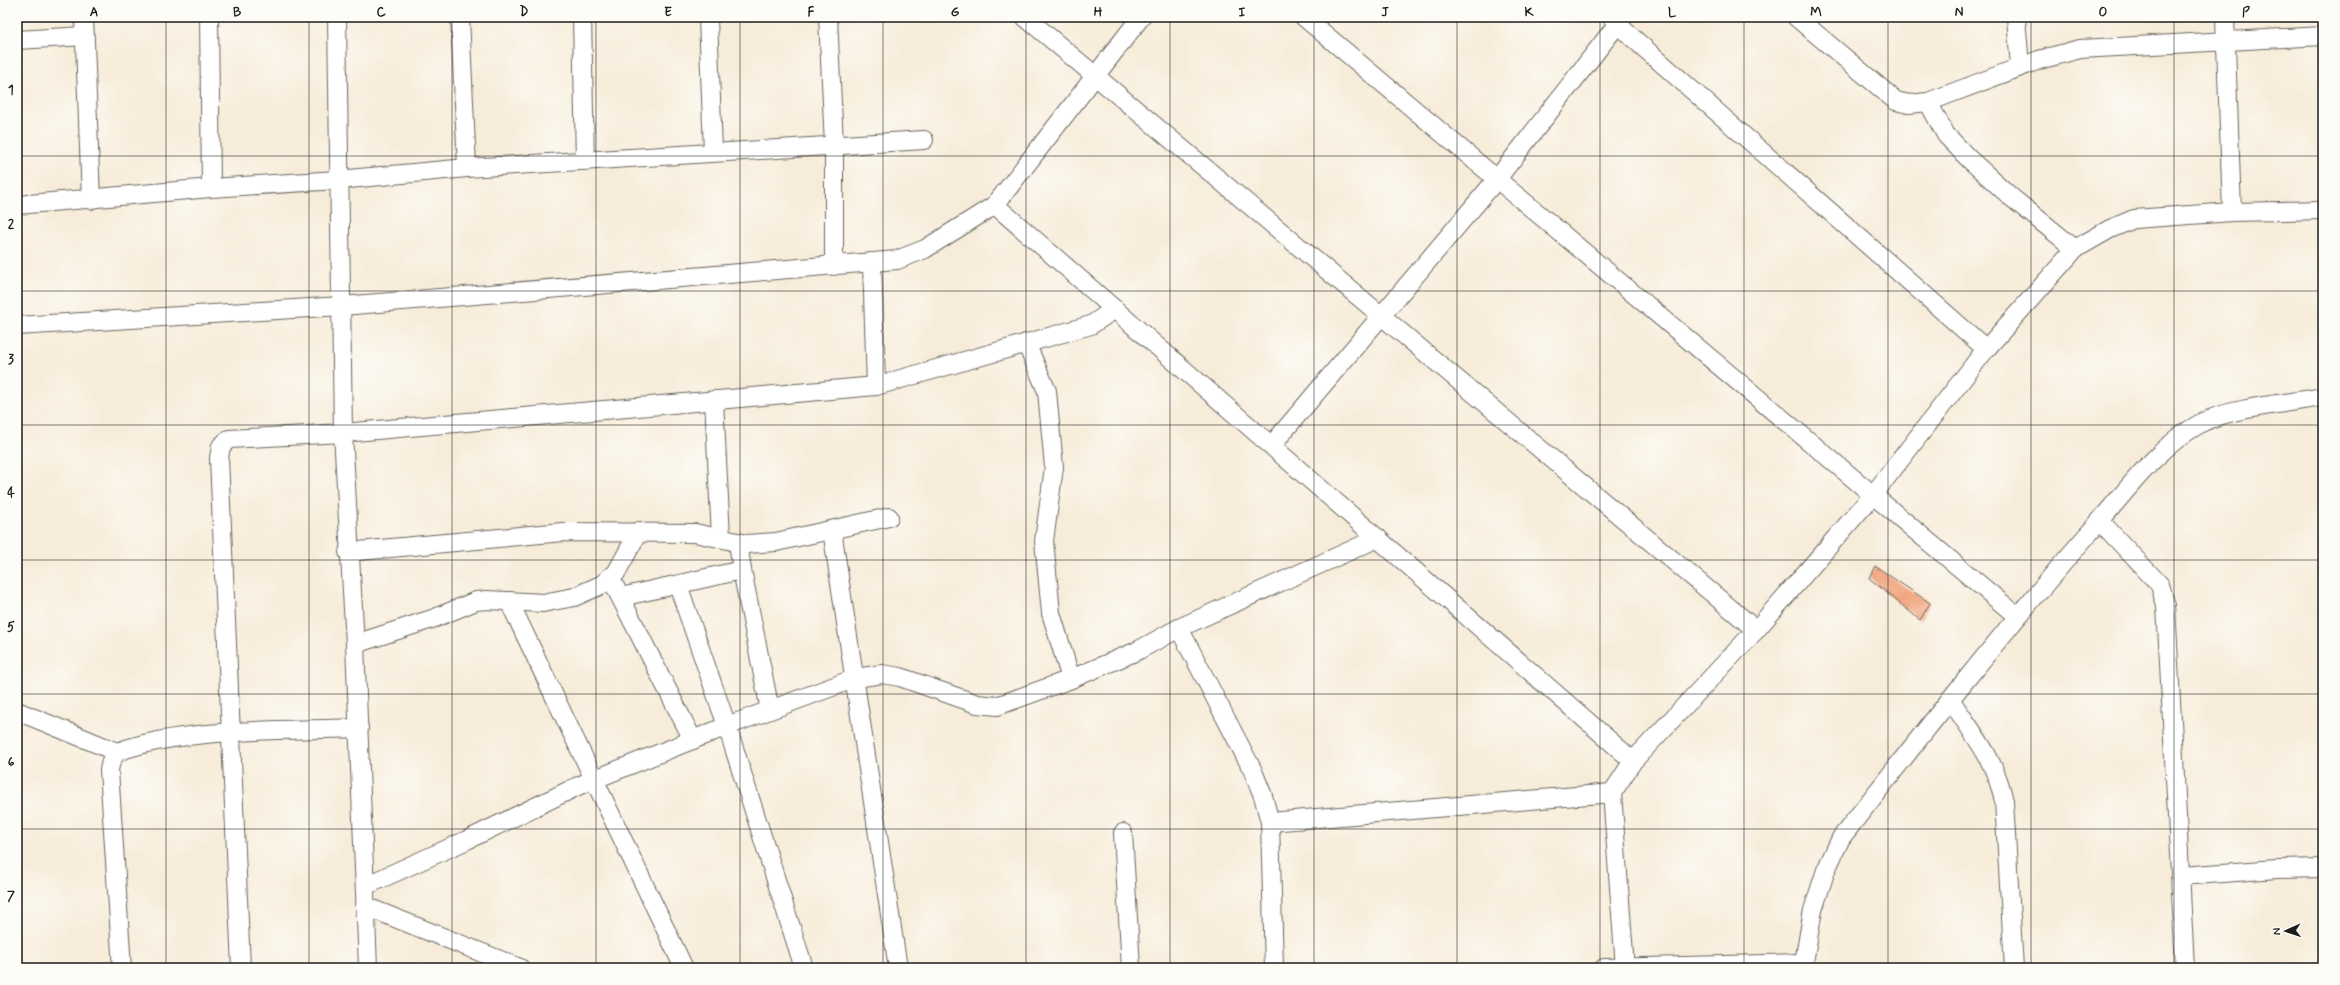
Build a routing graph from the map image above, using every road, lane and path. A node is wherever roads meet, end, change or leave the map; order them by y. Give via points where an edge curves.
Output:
1 (84, 17) edge
2 (209, 17) edge
3 (337, 17) edge
4 (460, 17) edge
5 (582, 17) edge
6 (708, 17) edge
7 (828, 17) edge
8 (1025, 17) edge
9 (1141, 17) edge
10 (1304, 17) edge
11 (1796, 17) edge
12 (2016, 17) edge
13 (2225, 17) edge
14 (1618, 19) edge
15 (85, 36) junction
16 (2323, 36) edge
17 (17, 40) edge
18 (2226, 42) junction
19 (2020, 68) junction
20 (1094, 77) junction
21 (1928, 102) junction
22 (924, 140) dead end
23 (834, 146) junction
24 (713, 152) junction
25 (585, 161) junction
26 (467, 168) junction
27 (1497, 179) junction
28 (338, 180) junction
29 (211, 188) junction
30 (91, 200) junction
31 (995, 204) junction
32 (17, 205) edge
33 (2323, 210) edge
34 (2232, 212) junction
35 (2075, 249) junction
36 (872, 263) junction
37 (834, 266) junction
38 (342, 306) junction
39 (1115, 309) junction
40 (1381, 316) junction
41 (17, 326) edge
42 (1026, 343) junction
43 (1986, 349) junction
44 (876, 386) junction
45 (2323, 396) edge
46 (714, 400) junction
47 (343, 433) junction
48 (1272, 445) junction
49 (1873, 495) junction
50 (889, 516) dead end
51 (2100, 521) junction
52 (832, 530) junction
53 (639, 531) junction
54 (721, 538) junction
55 (1378, 538) junction
56 (738, 542) junction
57 (348, 552) junction
58 (742, 570) junction
59 (610, 577) junction
60 (678, 585) junction
61 (621, 597) junction
62 (509, 601) junction
63 (2017, 616) junction
64 (1179, 628) junction
65 (1756, 630) junction
66 (355, 644) junction
67 (856, 678) junction
68 (1071, 679) junction
69 (1950, 699) junction
70 (770, 710) junction
71 (17, 711) edge
72 (727, 726) junction
73 (359, 728) junction
74 (231, 733) junction
75 (693, 740) junction
76 (117, 752) junction
77 (1633, 761) junction
78 (594, 780) junction
79 (1612, 793) junction
80 (1270, 822) junction
81 (1123, 834) dead end
82 (2323, 868) edge
83 (2181, 876) junction
84 (365, 886) junction
85 (365, 906) junction
86 (1802, 966) edge
87 (1625, 967) edge
88 (122, 968) edge
89 (241, 968) edge
90 (368, 968) edge
91 (520, 968) edge
92 (684, 968) edge
93 (804, 968) edge
94 (898, 968) edge
95 (1131, 968) edge
96 (1274, 968) edge
97 (1604, 968) edge
98 (2014, 968) edge
99 (2185, 968) edge

1 - 15 street
2 - 29 street
3 - 28 street
4 - 26 street
5 - 25 street
6 - 24 street
7 - 23 street
8 - 20 street
9 - 20 street
10 - 27 street
11 - 21 street via 1896,101 1909,104
12 - 19 street
13 - 18 street
14 - 27 street
14 - 43 street
15 - 17 street
15 - 30 street
16 - 18 street
18 - 19 street via 2080,49
18 - 34 street
19 - 21 street
20 - 31 street
20 - 40 street
21 - 35 street via 1946,135 1968,159
22 - 23 street
23 - 24 street
23 - 37 street
24 - 25 street
25 - 26 street
26 - 28 street
27 - 40 street
27 - 49 street
28 - 29 street
28 - 38 street
29 - 30 street
30 - 32 street
31 - 36 street via 925,249 897,260
31 - 39 street
33 - 34 street
34 - 35 street via 2134,219
35 - 43 street
36 - 37 street
36 - 44 street
37 - 38 street
38 - 41 street
38 - 47 street
39 - 42 street via 1091,325
39 - 48 street
40 - 48 street
40 - 65 street
42 - 44 street
42 - 68 street via 1047,391 1054,466 1044,541 1051,613
43 - 49 street
44 - 46 street
45 - 51 street via 2222,415 2182,434 2140,472
46 - 47 street
46 - 54 street
47 - 57 street
47 - 74 street via 229,439 221,446
48 - 55 street
49 - 63 street
49 - 65 street
50 - 52 street
51 - 63 street
51 - 83 street via 2160,585 2166,606
52 - 56 street via 776,542
52 - 67 street
53 - 54 street via 695,533
53 - 57 street via 563,532
53 - 59 street via 616,573
54 - 56 street
55 - 64 street
55 - 77 street
56 - 58 street
57 - 66 street
58 - 60 street
58 - 70 street
59 - 61 street
59 - 62 street via 601,585 574,598 543,603
60 - 61 street
60 - 72 street
61 - 75 street
62 - 66 street via 476,601 435,618
62 - 78 street
63 - 69 street
64 - 68 street via 1137,651
64 - 80 street via 1253,771
65 - 77 street
66 - 73 street
67 - 68 street via 882,674 900,677 977,704 997,706
67 - 70 street
67 - 94 street
69 - 86 street via 1841,838 1819,890
69 - 98 street via 1991,760 1999,778 2004,802
70 - 72 street
71 - 76 street
72 - 75 street
72 - 93 street
73 - 74 street
73 - 84 street
74 - 76 street via 169,739
74 - 89 street
75 - 78 street
76 - 88 street via 109,770
77 - 79 street
78 - 84 street
78 - 92 street
79 - 80 street
79 - 87 street
80 - 96 street
81 - 95 street
82 - 83 street
83 - 99 street
84 - 85 street
85 - 90 street
85 - 91 street
86 - 87 street
87 - 97 street

